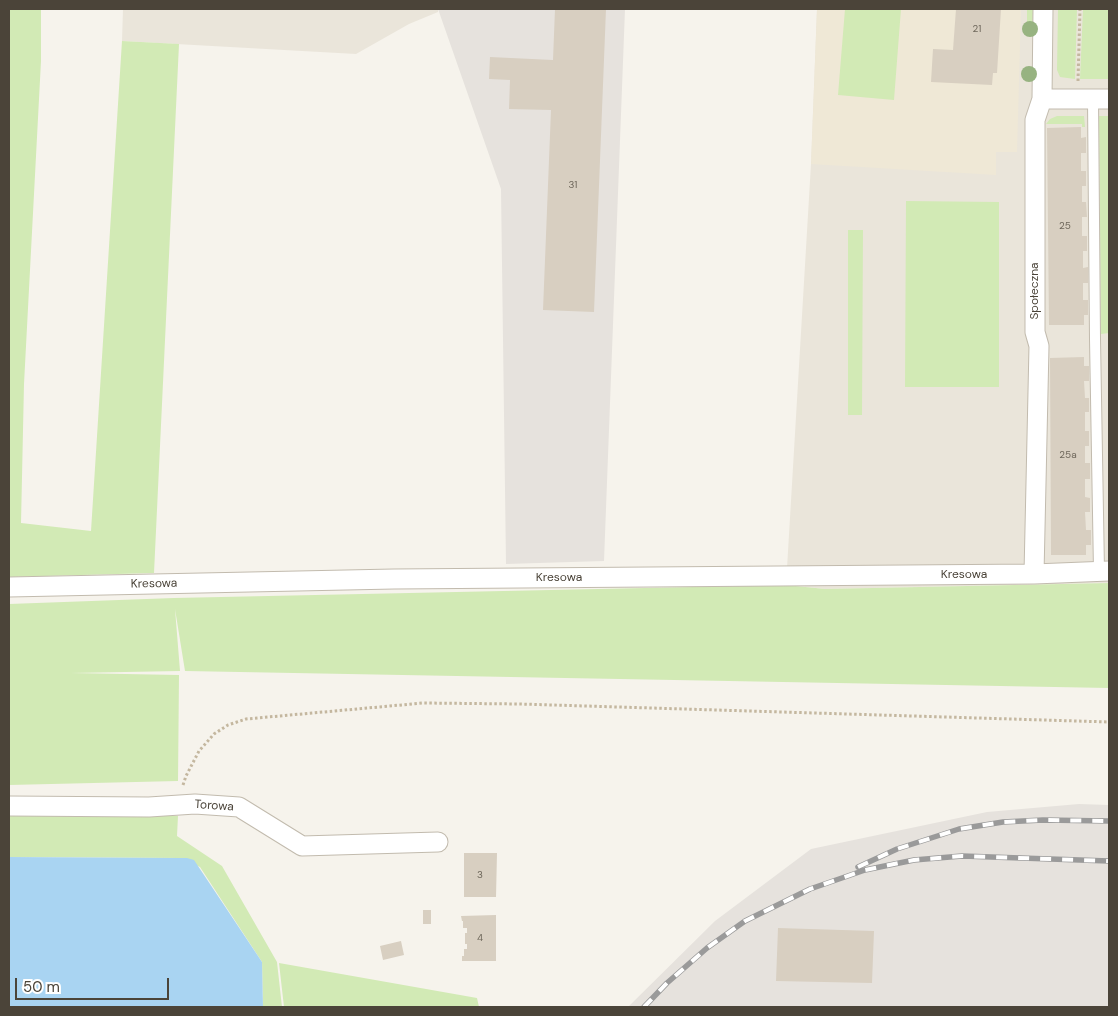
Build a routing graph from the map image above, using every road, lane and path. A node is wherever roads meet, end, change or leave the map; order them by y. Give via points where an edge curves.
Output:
1 (1043, 9) edge
2 (1080, 9) edge
3 (1078, 84) dead end
4 (1042, 99) junction
5 (1101, 99) edge
6 (1104, 571) edge
7 (1034, 574) junction
8 (9, 587) edge
9 (1109, 722) edge
10 (176, 805) junction
11 (9, 806) edge
12 (438, 842) dead end

1 - 4 street, Społeczna
2 - 3 path
4 - 5 street
4 - 7 street, Społeczna via 1035,120 1034,327 1039,346
5 - 6 lane via 1095,339
6 - 7 street, Kresowa
7 - 8 street, Kresowa via 385,579
9 - 10 path via 503,703 378,706 246,719 228,725 214,734 199,751
10 - 11 street, Torowa
10 - 12 street, Torowa via 239,807 302,846

